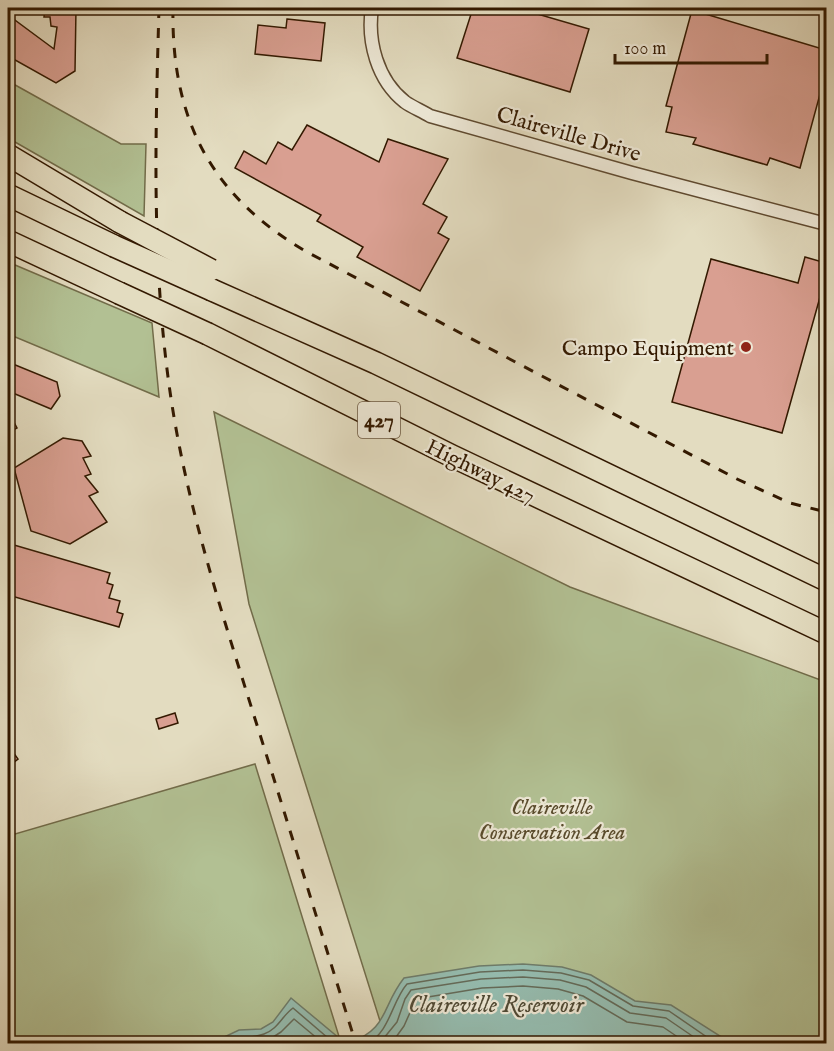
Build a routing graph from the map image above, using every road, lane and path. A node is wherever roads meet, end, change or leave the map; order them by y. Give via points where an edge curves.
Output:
1 (372, 8) edge
2 (8, 155) edge
3 (8, 195) edge
4 (826, 225) edge
5 (8, 241) edge
6 (212, 280) junction
7 (826, 580) edge
8 (826, 633) edge

1 - 4 street, Claireville Drive via 370,28 375,60 405,102 430,116
2 - 6 highway, bridge
3 - 6 highway, 427, bridge via 114,246
5 - 8 highway, Highway 427 / 427, bridge
6 - 7 highway, 427 via 253,307

